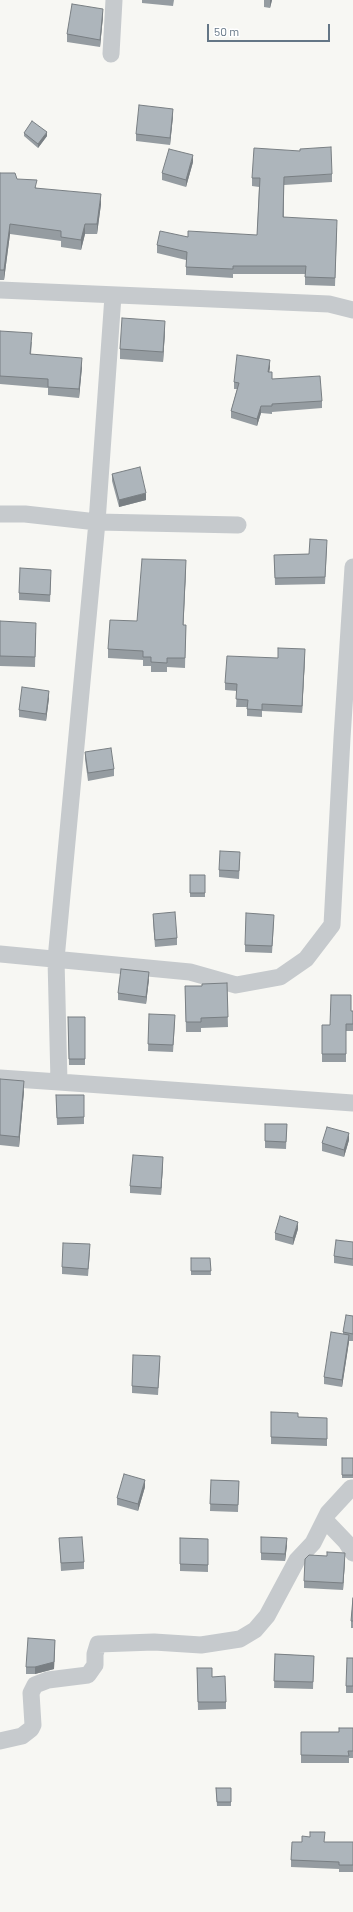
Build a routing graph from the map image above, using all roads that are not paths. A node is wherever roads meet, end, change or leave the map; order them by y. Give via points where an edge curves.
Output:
1 (114, 0) edge
2 (111, 54) dead end
3 (0, 290) edge
4 (113, 296) junction
5 (353, 310) edge
6 (0, 514) edge
7 (97, 522) junction
8 (238, 525) dead end
9 (353, 568) edge
10 (0, 954) edge
11 (56, 959) junction
12 (0, 1078) edge
13 (59, 1082) junction
14 (353, 1104) edge
15 (353, 1488) edge
16 (325, 1520) junction
17 (353, 1553) edge
18 (0, 1741) edge

1 - 2 street
3 - 4 street
4 - 5 street via 329,304
4 - 7 street
6 - 7 street via 25,514
7 - 8 street
7 - 11 street
9 - 11 street via 332,925 306,959 280,978 236,985 190,972
10 - 11 street
11 - 13 street
12 - 13 street
13 - 14 street
15 - 16 street via 328,1513
16 - 17 street
16 - 18 street via 313,1543 297,1560 267,1616 255,1630 240,1640 201,1646 154,1642 98,1644 94,1654 94,1665 88,1675 48,1680 35,1685 31,1693 33,1726 22,1736

